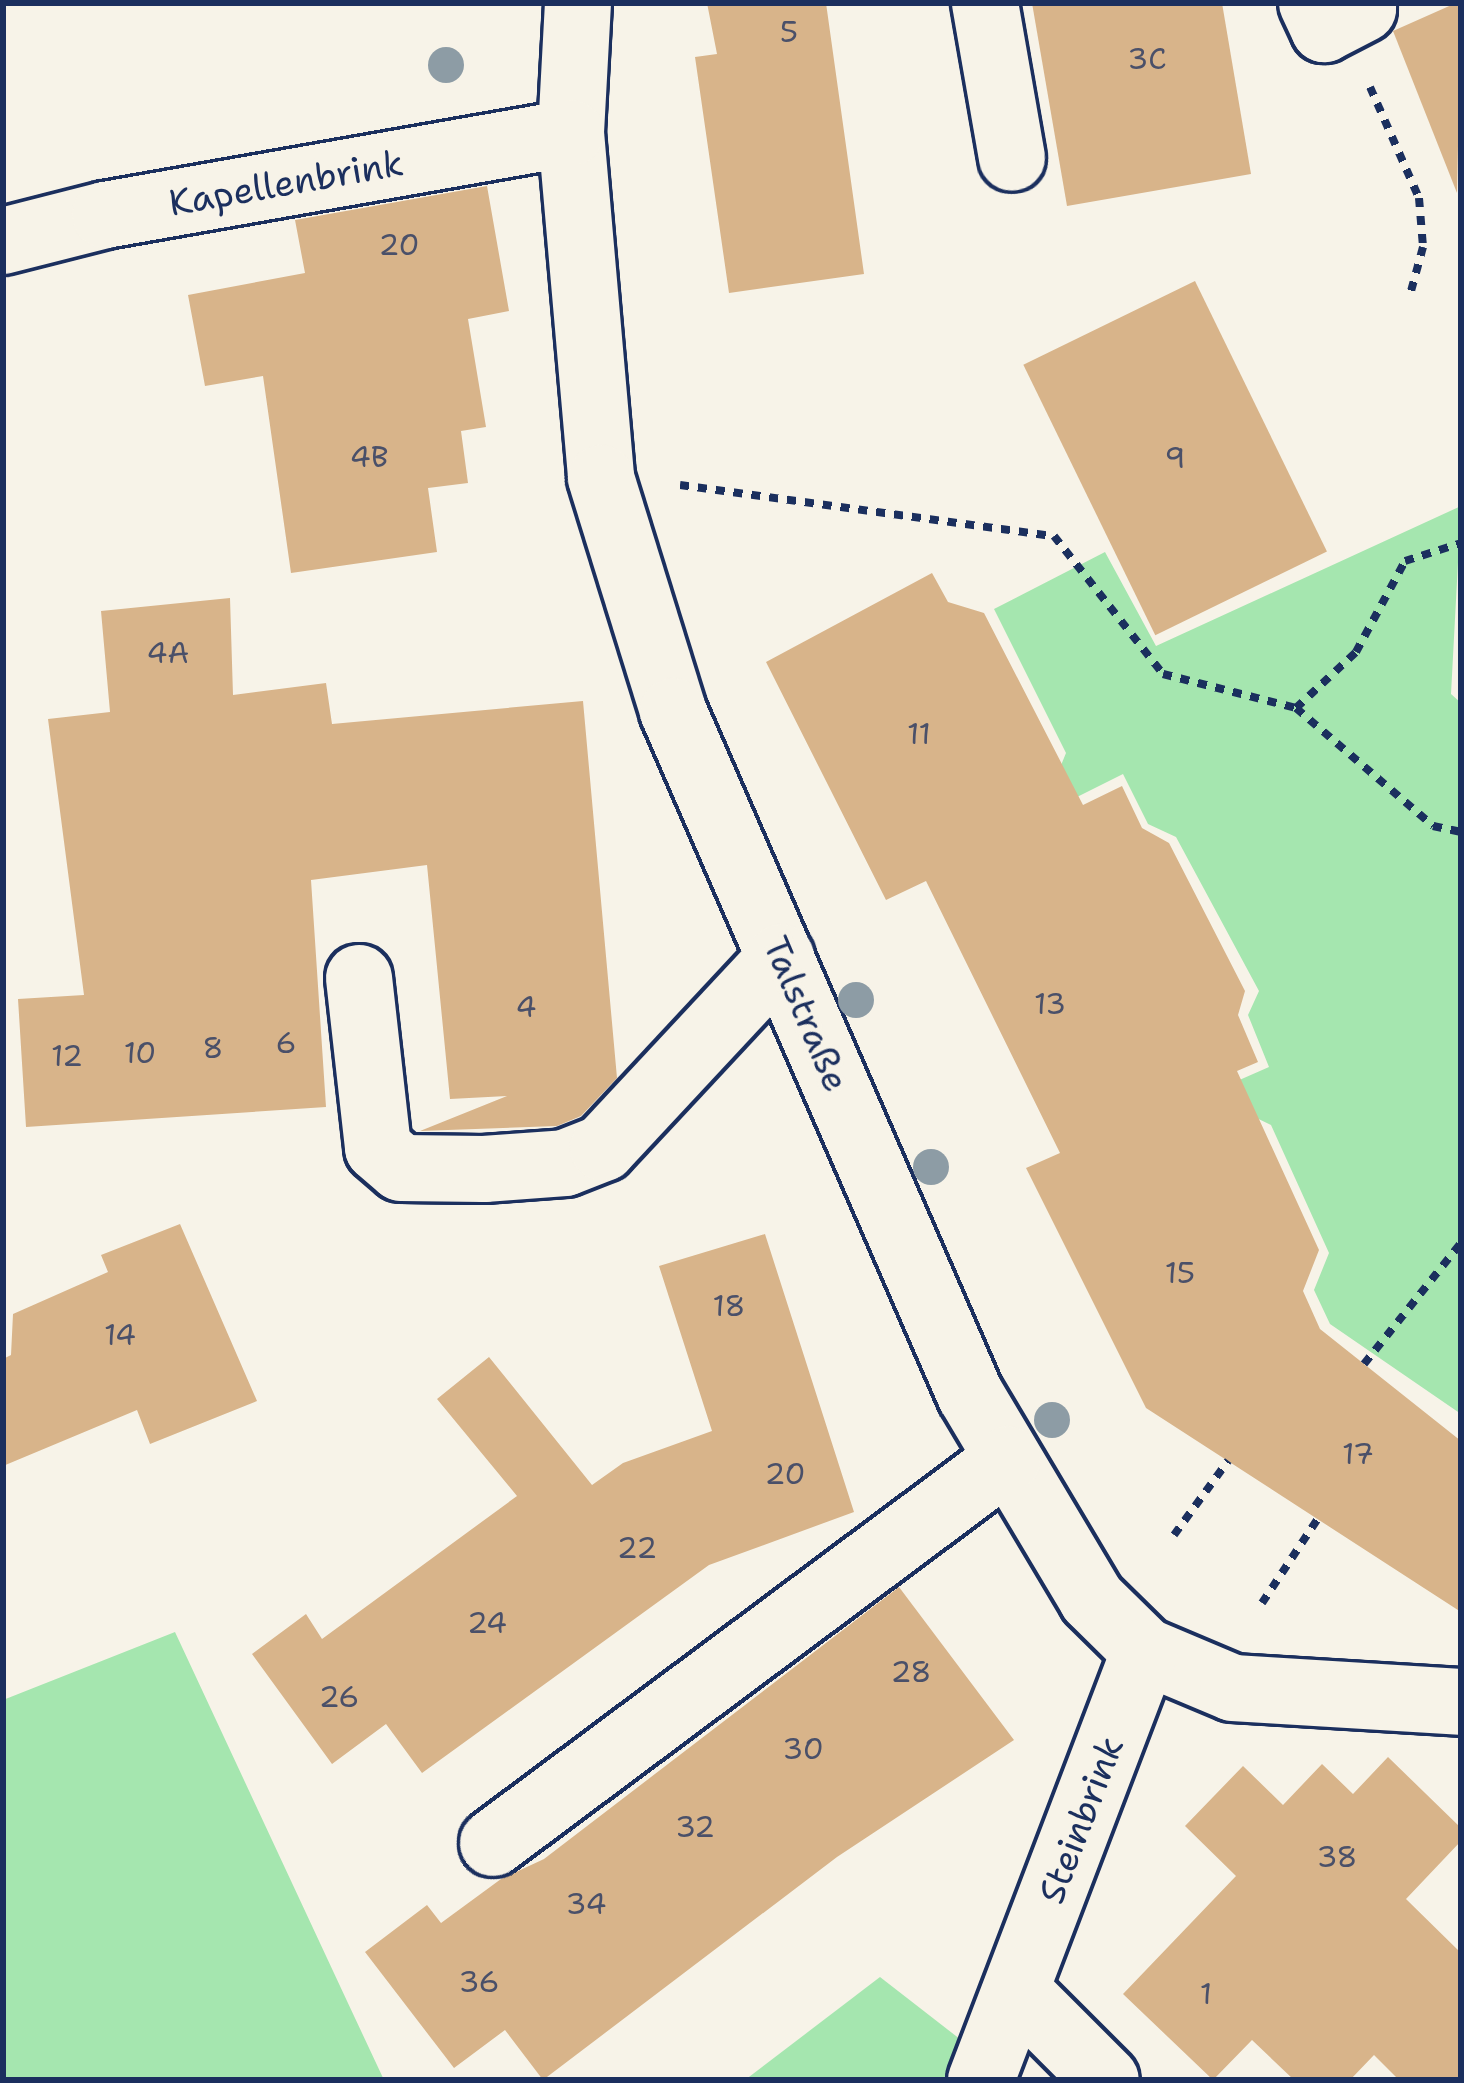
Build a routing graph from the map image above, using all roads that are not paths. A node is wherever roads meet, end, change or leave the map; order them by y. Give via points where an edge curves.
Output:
1 (578, 3) edge
2 (986, 3) edge
3 (571, 133) junction
4 (1012, 158) dead end
5 (3, 241) edge
6 (781, 957) junction
7 (359, 978) dead end
8 (1008, 1459) junction
9 (1145, 1651) junction
10 (1461, 1702) edge
11 (493, 1843) dead end
12 (1016, 1990) junction
13 (981, 2080) edge
14 (1106, 2080) edge

1 - 3 street, Talstraße
2 - 4 street
3 - 5 street, Kapellenbrink via 105,215
3 - 6 street, Talstraße via 601,478 674,710
6 - 7 street via 603,1148 565,1163 484,1169 401,1168 378,1148
6 - 8 street, Talstraße via 970,1394
8 - 9 street, Talstraße via 1092,1599
8 - 11 street
9 - 10 street, Talstraße via 1233,1688
9 - 12 street, Steinbrink
12 - 13 street, Steinbrink
12 - 14 street

